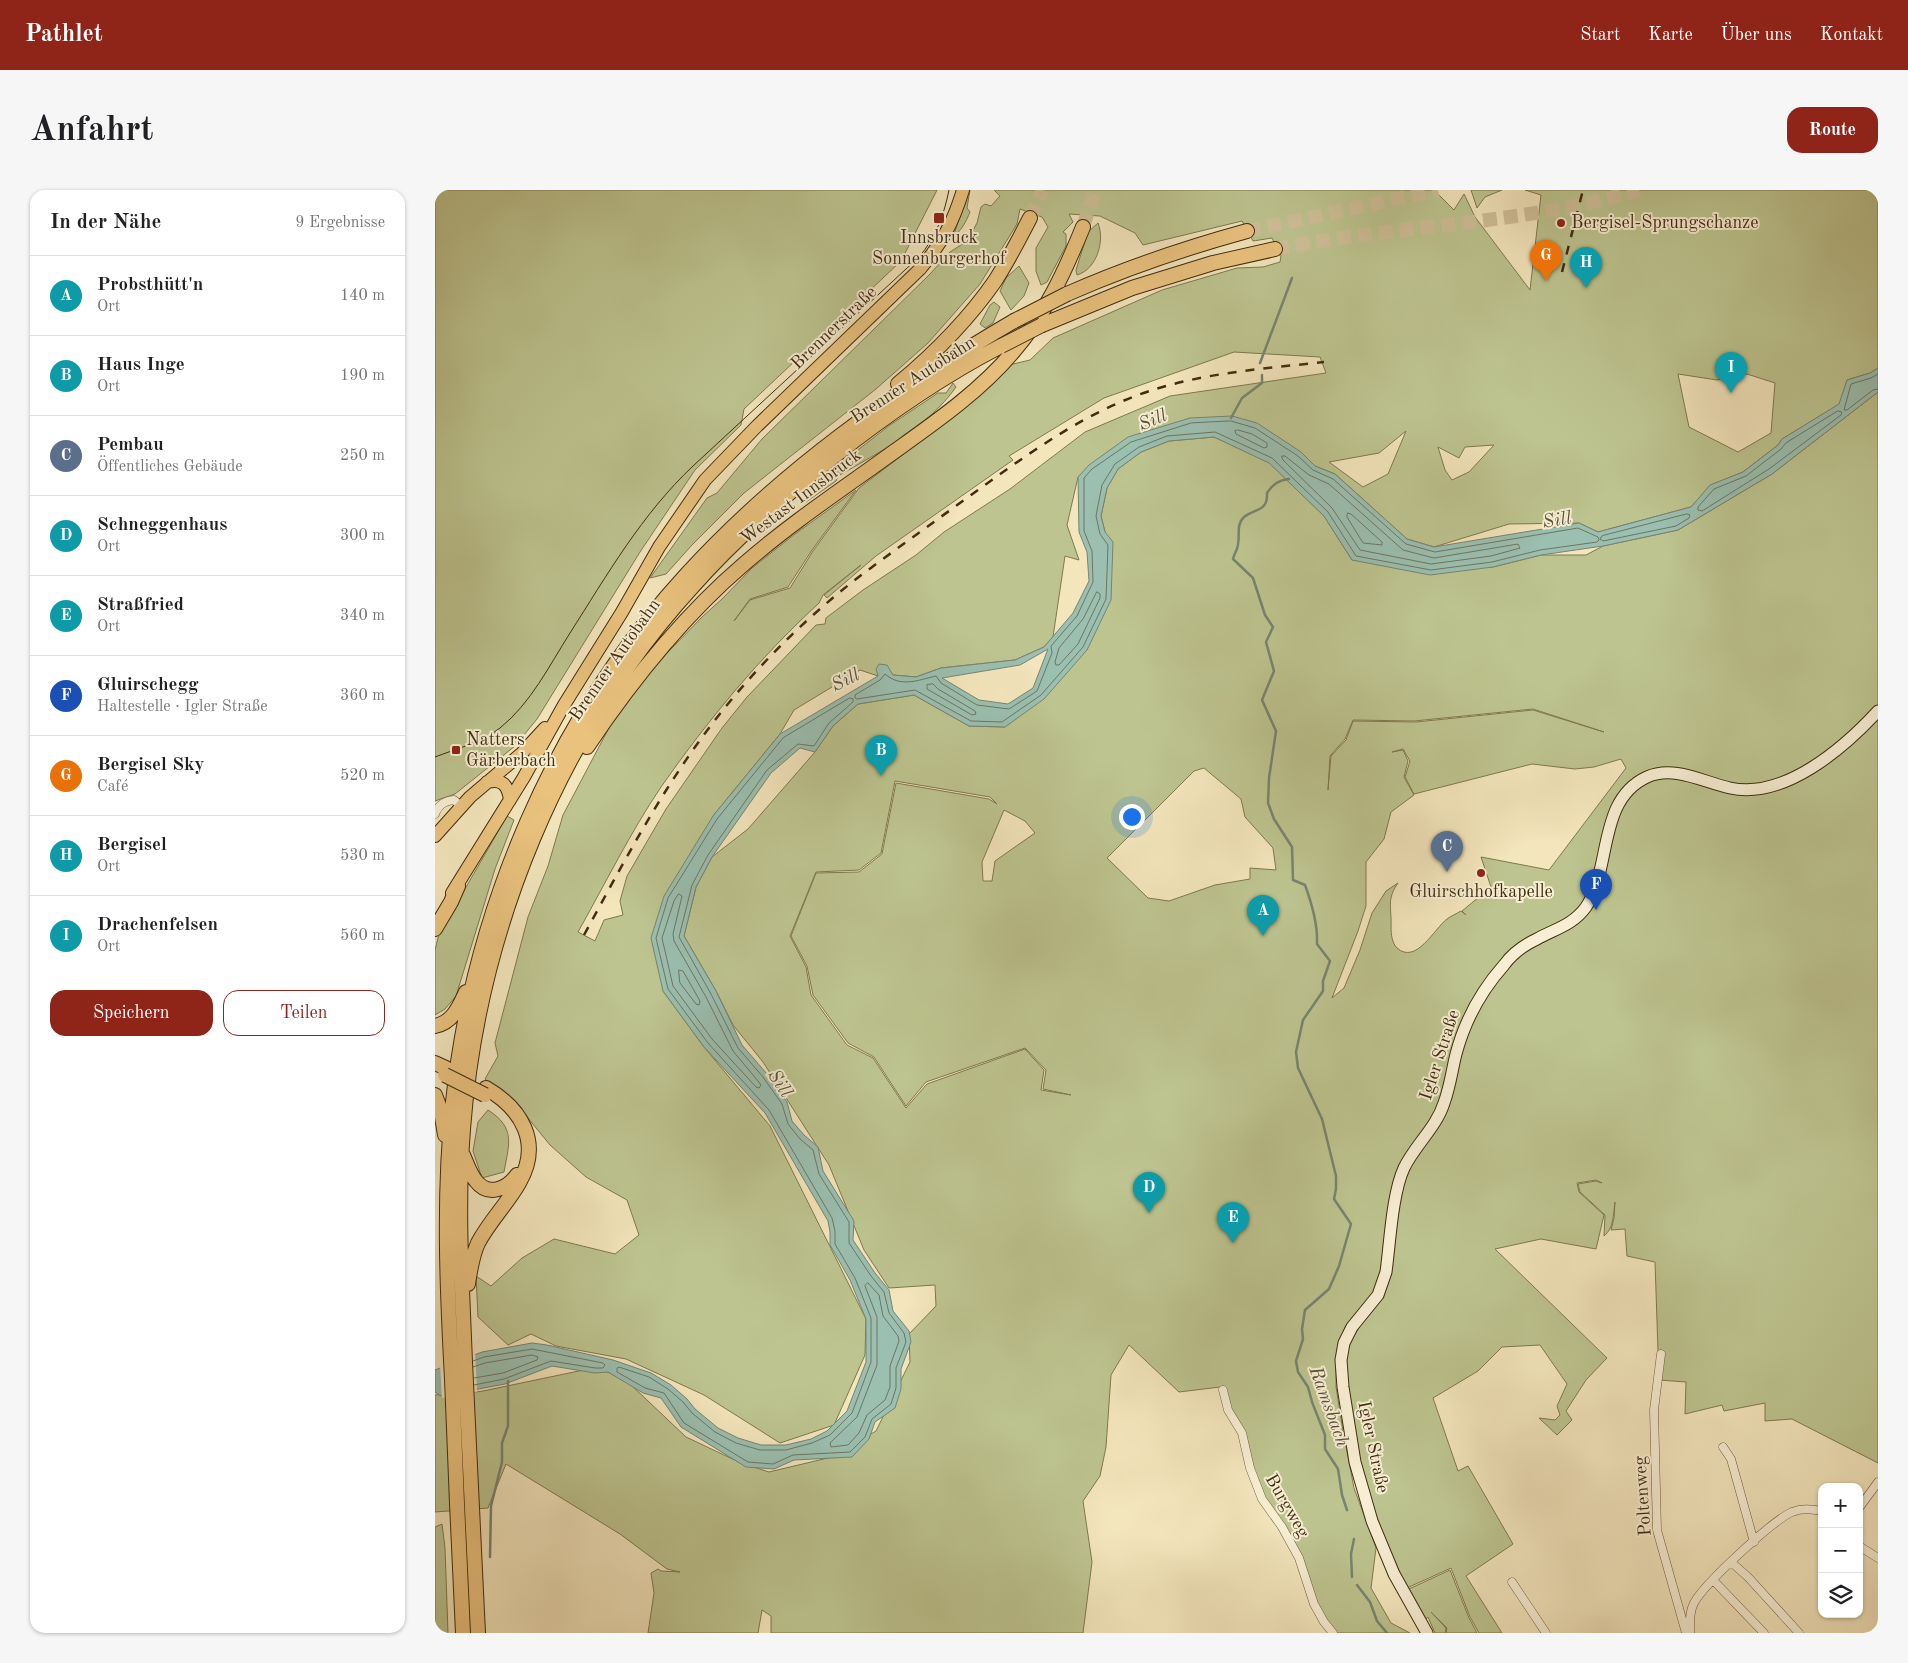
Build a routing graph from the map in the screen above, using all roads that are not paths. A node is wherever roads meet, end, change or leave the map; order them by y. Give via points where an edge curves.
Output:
1 (962, 192) edge
2 (1031, 218) tunnel mouth
3 (1083, 227) tunnel mouth
4 (1247, 231) tunnel mouth
5 (1275, 249) tunnel mouth
6 (822, 450) junction
7 (564, 705) junction
8 (1878, 711) edge
9 (487, 782) junction
10 (510, 800) junction
11 (461, 806) junction
12 (547, 808) junction
13 (435, 814) edge
14 (435, 836) edge
15 (458, 886) junction
16 (435, 918) edge
17 (435, 929) edge
18 (476, 974) junction
19 (435, 1026) edge
20 (440, 1069) edge
21 (485, 1092) junction
22 (435, 1094) edge
23 (455, 1152) junction
24 (467, 1257) junction
25 (1661, 1354) dead end
26 (1223, 1390) dead end
27 (1723, 1447) dead end
28 (1878, 1482) edge
29 (1863, 1503) edge
30 (1818, 1511) edge
31 (1754, 1542) junction
32 (1863, 1549) edge
33 (1878, 1558) edge
34 (1731, 1562) junction
35 (1713, 1580) junction
36 (1512, 1582) dead end
37 (463, 1633) edge
38 (478, 1633) edge
39 (1333, 1633) edge
40 (1427, 1633) edge
41 (1546, 1633) edge
42 (1686, 1633) edge
43 (1690, 1633) edge
44 (1764, 1633) edge
45 (1799, 1633) edge

1 - 7 main road, Brennerstraße via 949,230 925,263 777,407 689,514 638,586
2 - 6 highway, Westast Innsbruck via 995,282 947,338 921,365
3 - 12 highway, Westast Innsbruck via 1057,285 1013,352 946,415 817,506 710,595 680,625 619,700
4 - 6 highway, Brenner Autobahn, bridge via 1167,254 1067,294 951,358
5 - 12 highway, Brenner Autobahn, bridge via 1213,263 1132,288 1042,325 943,379 857,438 755,522 669,613 592,722
6 - 18 highway, Brenner Autobahn via 751,510 686,575 613,668 555,764 535,806 490,921
7 - 9 main road via 527,748
7 - 10 main road
8 - 40 main road, Igler Straße via 1842,745 1814,765 1773,786 1749,790 1732,788 1672,773 1660,773 1639,782 1619,802 1593,895 1585,908 1575,919 1537,938 1510,958 1480,996 1469,1017 1461,1035 1441,1112 1402,1173 1383,1284 1352,1327 1344,1343 1341,1360 1349,1436 1363,1495 1390,1565
9 - 10 main road via 497,780 503,783 508,788
9 - 11 main road
10 - 15 main road
11 - 13 street via 454,800 449,801 439,806
11 - 14 main road
12 - 23 highway, Brenner Autobahn via 519,874 486,984
15 - 16 main road
15 - 17 highway
18 - 19 highway via 454,1015 446,1023
18 - 23 highway, Brenner Autobahn via 457,1067
20 - 21 highway
21 - 23 highway via 505,1109 517,1126 523,1149 518,1172 505,1187 487,1189 476,1181
21 - 24 highway via 507,1103 519,1117 526,1132 529,1152 520,1181
22 - 23 highway
23 - 24 highway, Brenner Autobahn
23 - 37 highway, Brenner Autobahn via 447,1258
24 - 38 highway via 463,1319
25 - 42 street, Poltenweg via 1654,1410 1657,1530
26 - 39 street, Burgweg via 1228,1410 1243,1433 1250,1468 1262,1499 1299,1558 1314,1604
27 - 31 street via 1731,1459
28 - 29 street
30 - 31 street via 1793,1512
31 - 34 street
32 - 33 street
34 - 35 street
34 - 45 street
35 - 43 street via 1692,1607
35 - 44 street
36 - 41 street

